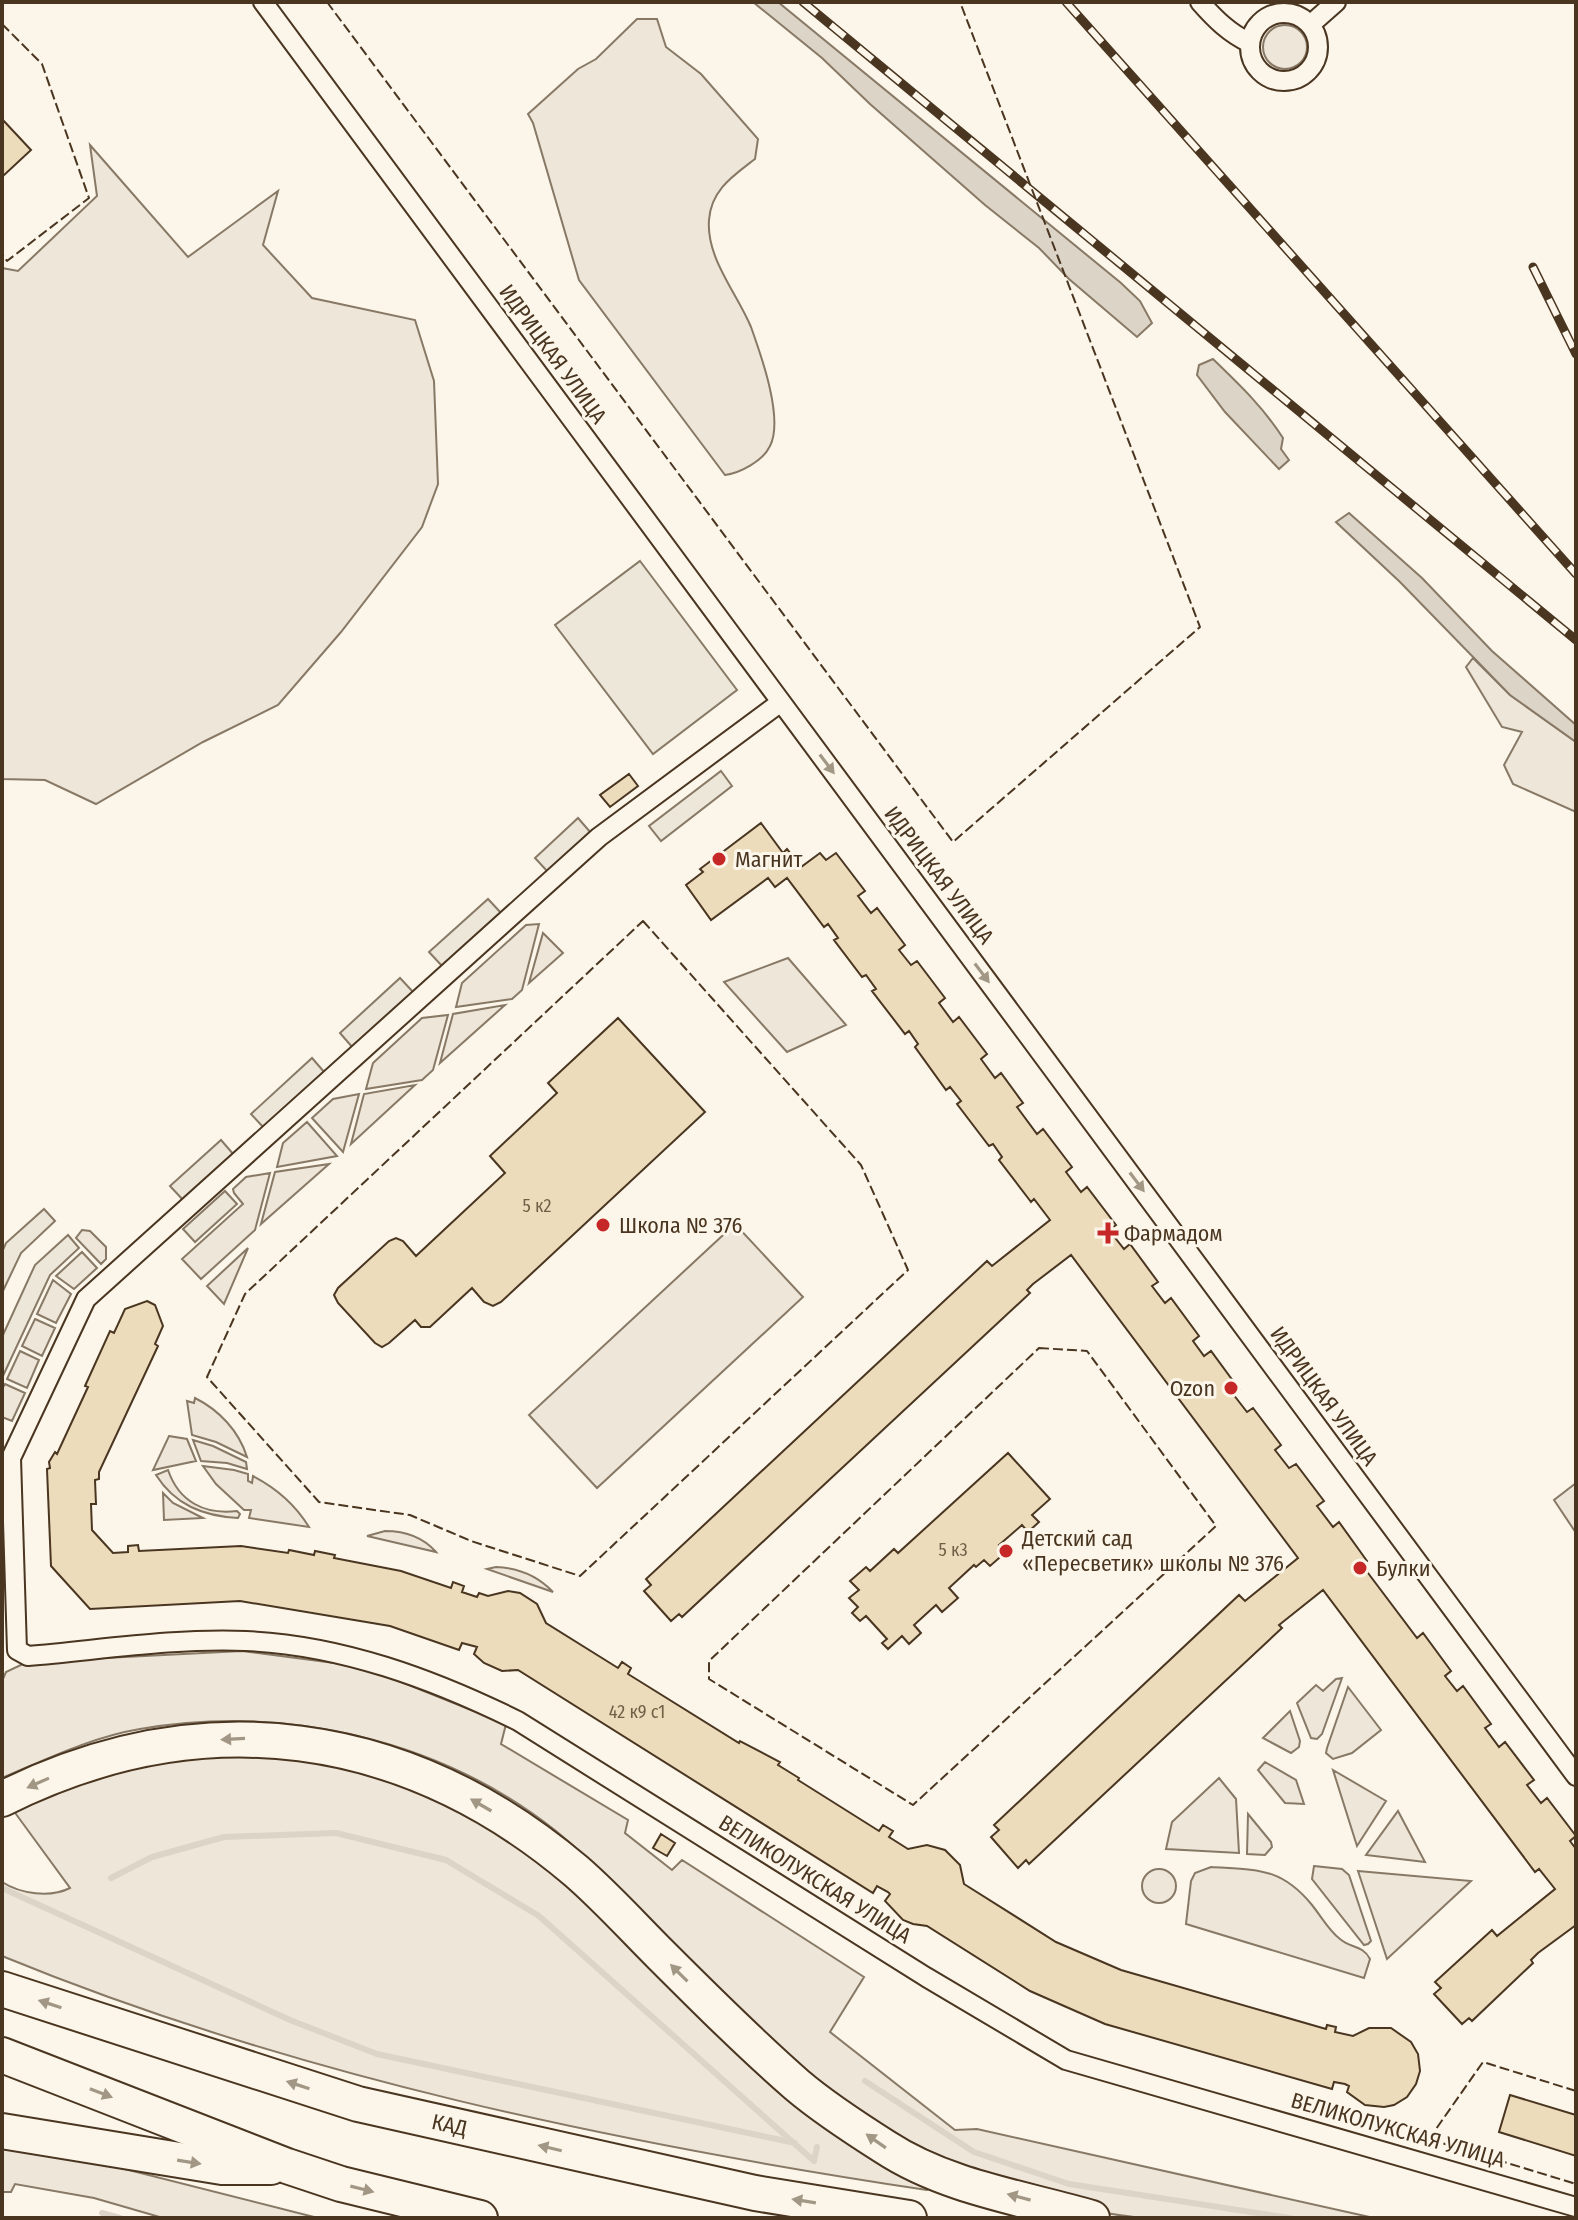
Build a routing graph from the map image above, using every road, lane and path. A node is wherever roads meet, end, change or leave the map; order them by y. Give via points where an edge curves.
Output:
1 (263, 2) edge
2 (1200, 2) edge
3 (1336, 2) edge
4 (1310, 25) junction
5 (1250, 43) junction
6 (781, 702) junction
7 (1576, 1776) edge
8 (2, 1799) edge
9 (2, 1989) edge
10 (2, 2055) edge
11 (2, 2131) edge
12 (287, 2166) junction
13 (1576, 2207) edge
14 (480, 2218) edge
15 (909, 2218) edge
16 (1092, 2218) edge

1 - 6 street, ИДРИЦКАЯ УЛИЦА
2 - 5 street
3 - 4 street
4 - 5 street via 1294,15 1274,15 1258,25
4 - 5 street via 1318,43 1315,62 1294,80 1266,76 1253,62
6 -> 7 street, ИДРИЦКАЯ УЛИЦА
6 - 13 street, ВЕЛИКОЛУКСКАЯ УЛИЦА via 599,837 86,1299 11,1458 17,1650 28,1656 246,1641 346,1656 459,1692 518,1721 1066,2060
16 -> 8 highway via 945,2178 888,2149 799,2086 576,1872 509,1821 420,1773 363,1754 239,1738 131,1751
15 -> 9 highway, КАД via 755,2193 358,2104
10 -> 12 highway
11 -> 12 highway via 222,2167
12 -> 14 highway

